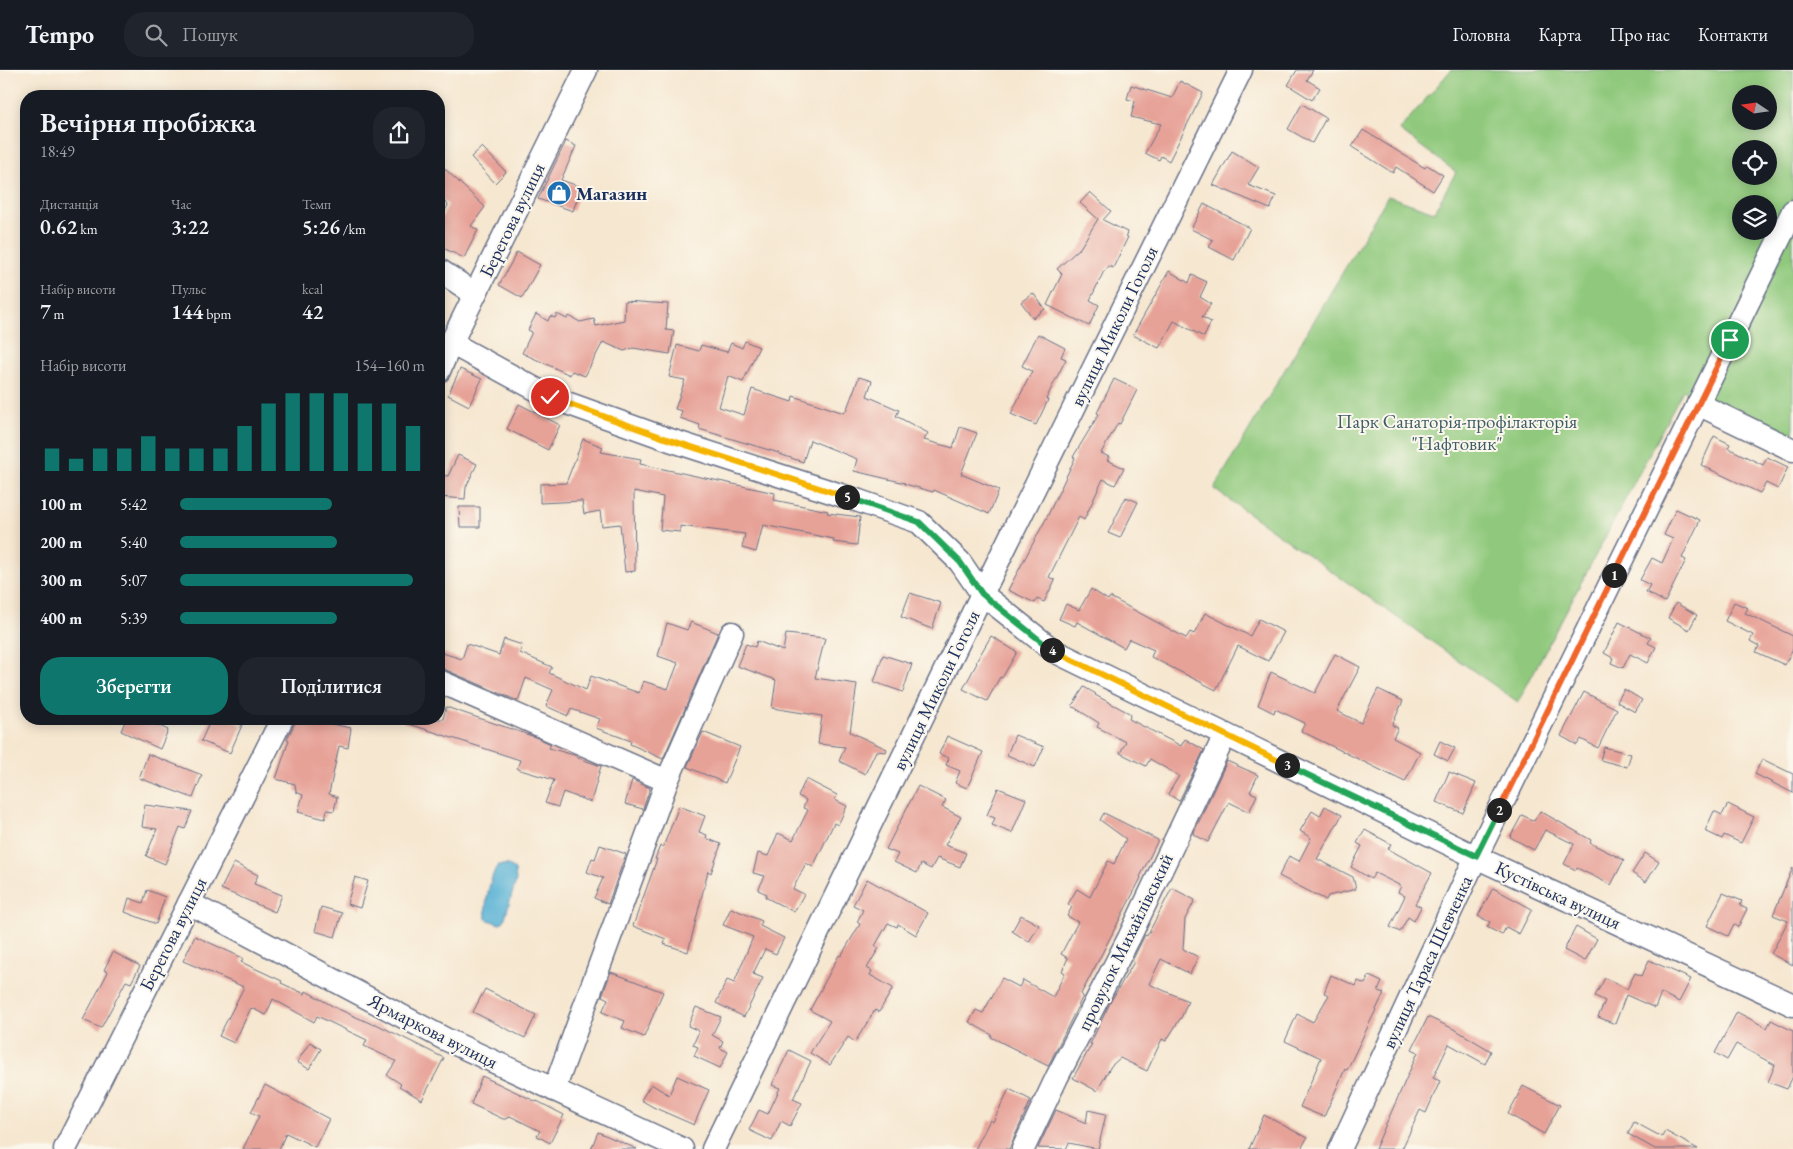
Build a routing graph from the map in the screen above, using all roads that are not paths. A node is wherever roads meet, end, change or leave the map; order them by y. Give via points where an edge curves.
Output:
1 (586, 70) edge
2 (1241, 70) edge
3 (1793, 211) edge
4 (445, 274) edge
5 (475, 294) junction
6 (451, 343) junction
7 (445, 357) edge
8 (1698, 404) junction
9 (1793, 450) edge
10 (982, 594) junction
11 (732, 633) dead end
12 (445, 684) edge
13 (279, 725) edge
14 (1225, 734) junction
15 (667, 781) junction
16 (1476, 856) junction
17 (189, 903) junction
18 (1793, 1005) edge
19 (554, 1090) junction
20 (64, 1149) edge
21 (682, 1149) edge
22 (713, 1149) edge
23 (1023, 1149) edge
24 (1340, 1149) edge

1 - 5 street, Берегова вулиця
2 - 10 street, вулиця Миколи Гоголя
3 - 8 street, вулиця Тараса Шевченка
4 - 5 street
5 - 6 street, Берегова вулиця
6 - 7 street, Берегова вулиця
6 - 10 street, Кустівська вулиця via 550,397 919,522 960,562
8 - 9 street
8 - 16 street, вулиця Тараса Шевченка
10 - 14 street, Кустівська вулиця via 1054,652
10 - 22 street, вулиця Миколи Гоголя
11 - 15 street
12 - 15 street
13 - 17 street, Берегова вулиця
14 - 16 street, Кустівська вулиця
14 - 23 street, провулок Михайлівський via 1129,938
15 - 19 street
16 - 18 street, Кустівська вулиця
16 - 24 street, вулиця Тараса Шевченка
17 - 19 street, Ярмаркова вулиця via 445,1039
17 - 20 street, Берегова вулиця
19 - 21 street, Ярмаркова вулиця

